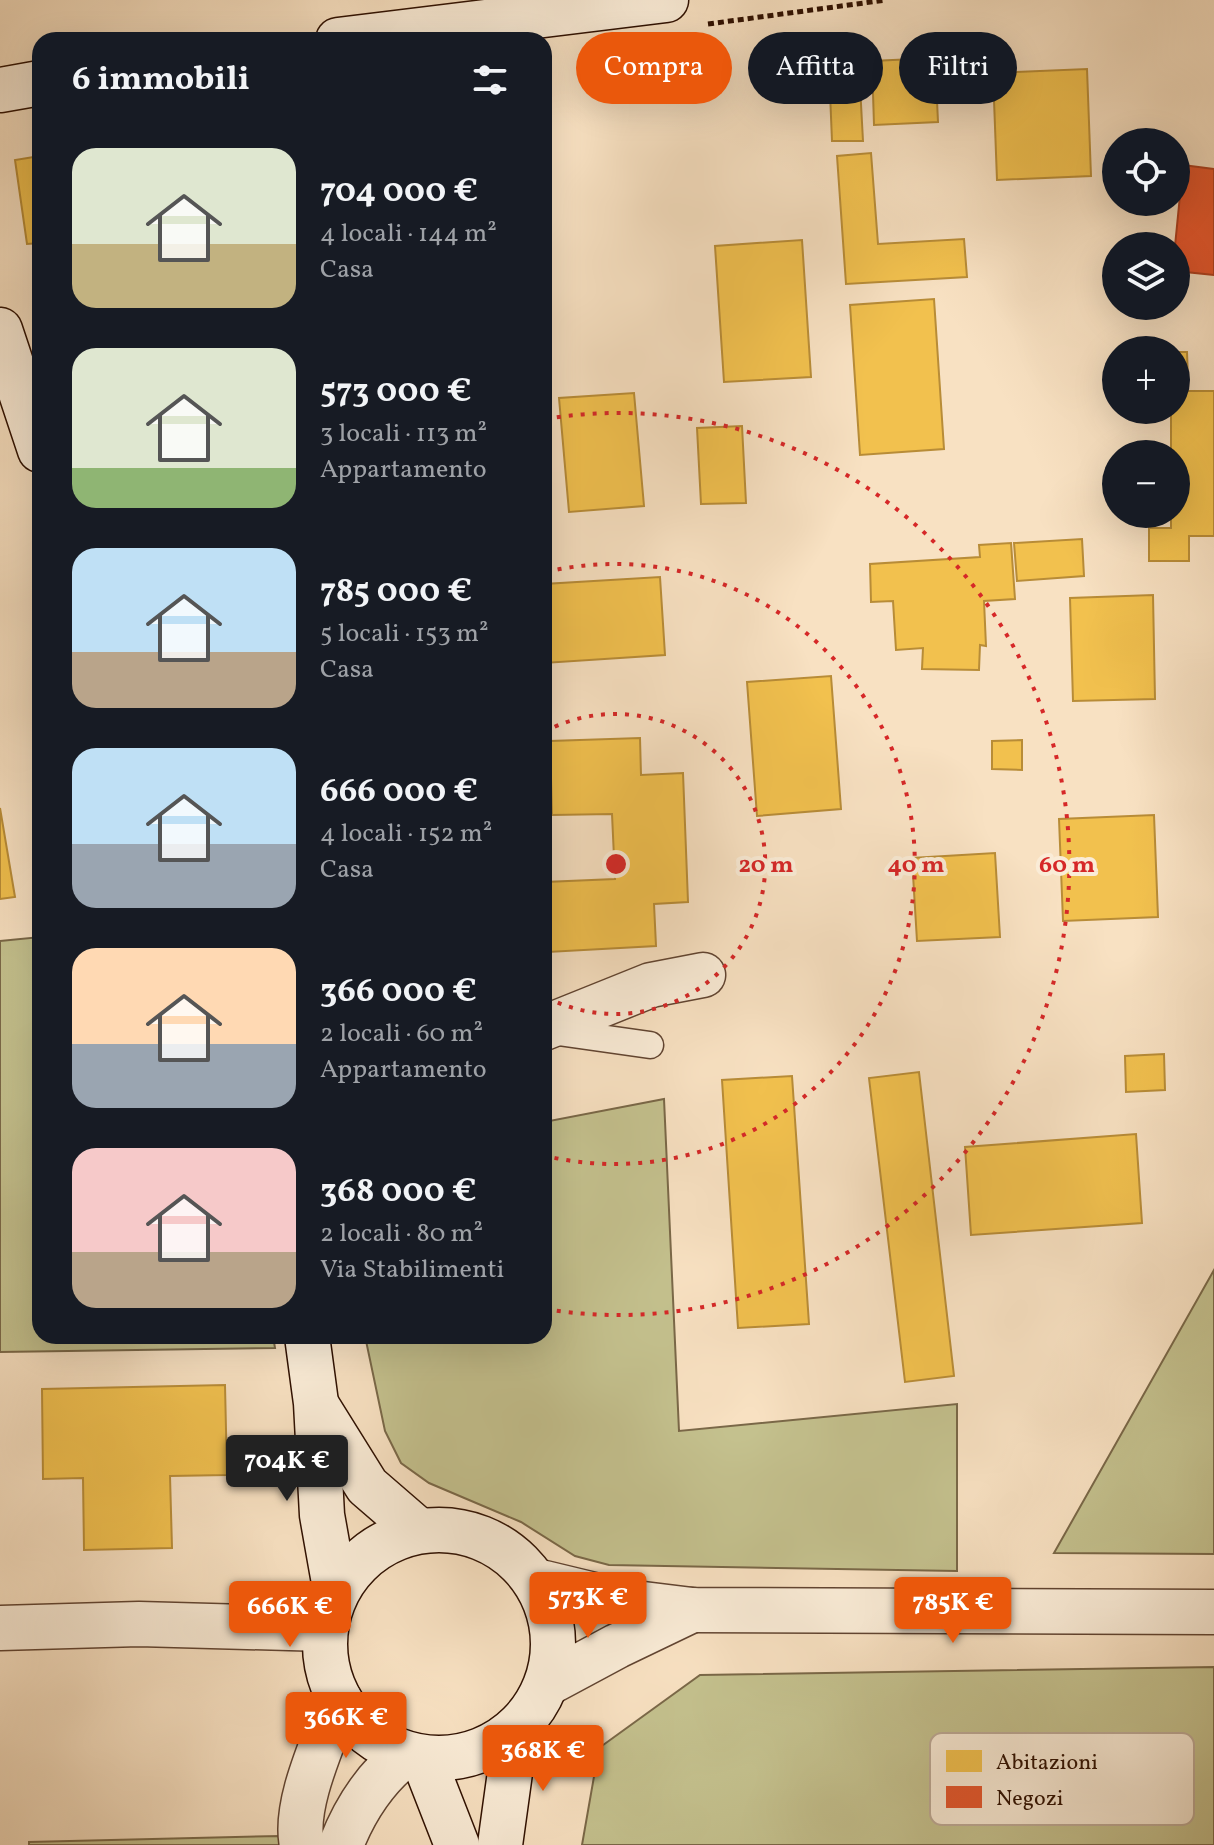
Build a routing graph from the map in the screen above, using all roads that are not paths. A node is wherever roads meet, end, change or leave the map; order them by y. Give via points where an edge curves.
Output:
1 (666, 0) edge
2 (404, 32) edge
3 (32, 84) edge
4 (0, 90) edge
5 (0, 330) edge
6 (32, 426) edge
7 (703, 975) dead end
8 (552, 1026) edge
9 (552, 1030) edge
10 (650, 1045) dead end
11 (308, 1344) edge
12 (316, 1403) junction
13 (419, 1531) junction
14 (536, 1581) junction
15 (692, 1610) junction
16 (330, 1611) junction
17 (1214, 1612) edge
18 (0, 1628) edge
19 (548, 1683) junction
20 (339, 1699) junction
21 (516, 1729) junction
22 (415, 1756) junction
23 (302, 1845) edge
24 (341, 1845) edge
25 (457, 1845) edge
26 (500, 1845) edge

1 - 2 street
3 - 4 street
5 - 6 street
7 - 8 street via 651,985
9 - 10 lane
11 - 12 street
12 - 13 street via 367,1486
12 - 16 street
13 - 14 street via 485,1539 504,1549
13 - 16 street via 385,1543 356,1564
14 - 15 street via 619,1601
14 - 19 street via 550,1614 554,1649
15 - 17 street
15 - 19 street
16 - 18 street
16 - 20 street via 324,1653
19 - 21 street
20 - 22 street via 367,1733
20 - 23 street via 307,1794 299,1830
21 - 22 street via 472,1755
21 - 26 street
22 - 24 street via 388,1768 367,1794
22 - 25 street

